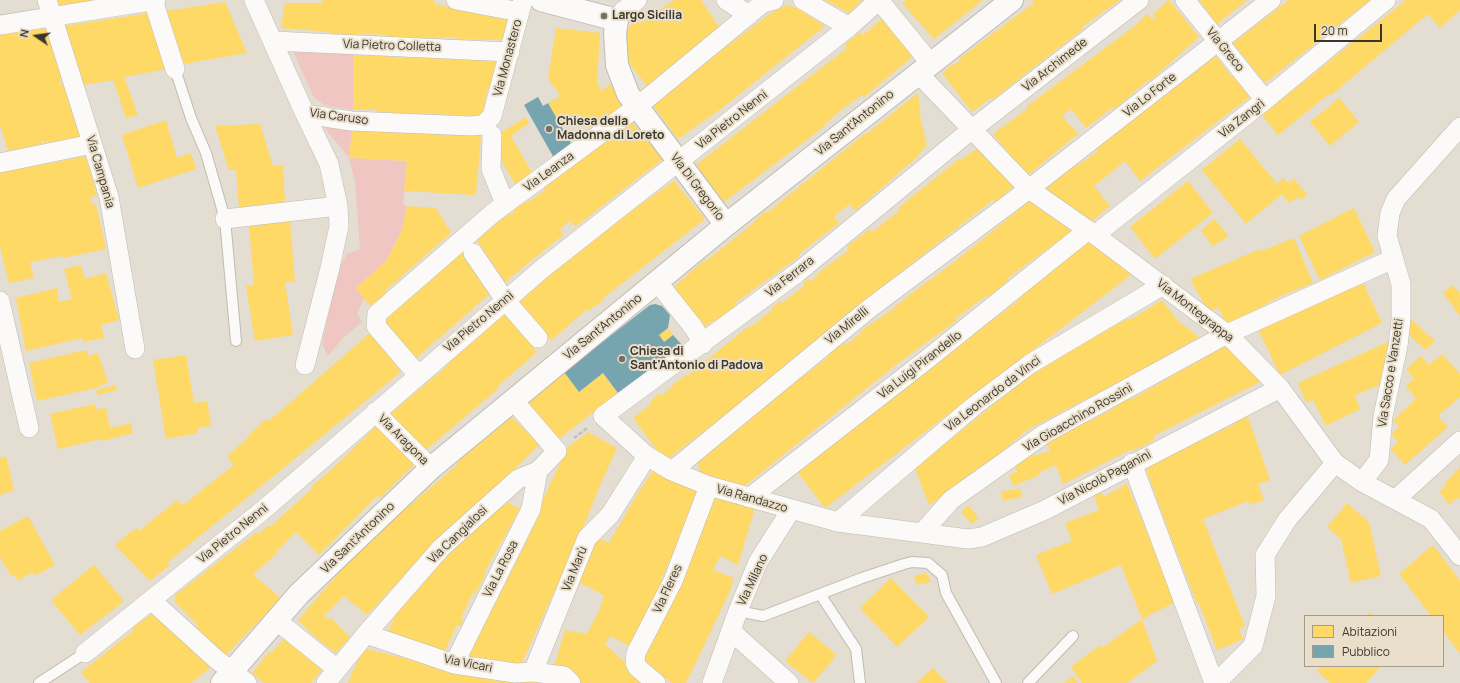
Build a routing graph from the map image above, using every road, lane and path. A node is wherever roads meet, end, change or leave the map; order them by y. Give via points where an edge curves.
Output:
1 (154, 0) edge
2 (254, 0) edge
3 (456, 0) edge
4 (541, 0) edge
5 (726, 0) edge
6 (774, 0) edge
7 (803, 0) edge
8 (879, 0) edge
9 (1012, 0) edge
10 (1139, 0) edge
11 (1185, 0) edge
12 (1271, 0) edge
13 (1386, 0) edge
14 (521, 6) edge
15 (625, 8) edge
16 (49, 9) edge
17 (749, 15) junction
18 (0, 25) edge
19 (850, 27) junction
20 (274, 40) junction
21 (1218, 41) junction
22 (510, 52) junction
23 (924, 68) junction
24 (175, 70) joint
25 (1265, 100) junction
26 (638, 106) junction
27 (306, 114) junction
28 (492, 116) joint
29 (1460, 127) edge
30 (972, 130) junction
31 (492, 135) dead end
32 (92, 144) junction
33 (678, 162) junction
34 (0, 163) edge
35 (1029, 189) junction
36 (505, 204) junction
37 (338, 206) junction
38 (225, 218) junction
39 (726, 225) junction
40 (1092, 232) junction
41 (473, 253) dead end
42 (1393, 259) junction
43 (658, 283) junction
44 (1163, 285) junction
45 (505, 300) junction
46 (0, 301) edge
47 (1227, 334) junction
48 (538, 338) dead end
49 (236, 341) dead end
50 (703, 344) junction
51 (135, 349) dead end
52 (305, 365) dead end
53 (418, 375) junction
54 (1280, 388) junction
55 (513, 400) junction
56 (375, 412) junction
57 (602, 416) junction
58 (29, 428) dead end
59 (1460, 441) edge
60 (557, 451) junction
61 (647, 456) junction
62 (1132, 463) junction
63 (1335, 463) junction
64 (431, 468) junction
65 (538, 471) junction
66 (672, 471) junction
67 (1362, 482) junction
68 (709, 486) junction
69 (749, 498) junction
70 (1396, 499) junction
71 (791, 510) junction
72 (838, 522) junction
73 (922, 534) junction
74 (1460, 556) edge
75 (820, 594) junction
76 (151, 600) junction
77 (738, 611) junction
78 (276, 620) junction
79 (731, 631) junction
80 (366, 634) junction
81 (1073, 636) dead end
82 (85, 653) joint
83 (454, 664) junction
84 (533, 672) junction
85 (332, 676) edge
86 (233, 679) edge
87 (39, 683) edge
88 (571, 683) edge
89 (656, 683) edge
90 (712, 683) edge
91 (789, 683) edge
92 (860, 683) edge
93 (996, 683) edge
94 (1028, 683) edge
95 (1215, 683) edge

1 - 16 street
1 - 24 street
2 - 20 street, Via Caruso
3 - 14 street
4 - 15 street
5 - 17 street
6 - 17 street, Via Leanza via 763,3
7 - 19 street
8 - 19 street, Via Pietro Nenni
8 - 23 street, Via Montegrappa
9 - 23 street, Via Sant'Antonino
10 - 30 street, Via Archimede
11 - 21 street, Via Greco
12 - 21 street, Via Lo Forte
13 - 25 street, Via Zangrì
14 - 22 street, Via Monastero
15 - 26 street, Via Di Gregorio via 615,33 617,65 628,94
16 - 18 street
16 - 32 street, Via Campania
17 - 26 street, Via Leanza
19 - 33 street, Via Pietro Nenni
20 - 22 street, Via Pietro Colletta
20 - 27 street, Via Caruso
21 - 25 street, Via Greco
21 - 35 street, Via Lo Forte
22 - 28 street, Via Monastero
23 - 30 street, Via Montegrappa
23 - 39 street, Via Sant'Antonino
24 - 38 lane via 206,153
25 - 40 street, Via Zangrì
26 - 33 street, Via Di Gregorio
26 - 36 street, Via Leanza
27 - 28 street, Via Caruso via 351,121 471,126 483,125
27 - 37 street via 329,164
29 - 42 street, Via Sacco e Vanzetti via 1396,199 1390,213 1387,236
30 - 35 street, Via Montegrappa
30 - 50 street, Via Ferrara via 797,273
31 - 36 street via 491,169
32 - 34 street
32 - 51 street, Via Campania via 109,197
33 - 39 street, Via Di Gregorio
33 - 45 street, Via Pietro Nenni
35 - 40 street, Via Montegrappa
35 - 66 street, Via Mirelli via 870,308
36 - 53 street, Via Leanza via 377,314 376,326
37 - 38 street
37 - 52 street via 339,226
38 - 49 lane
39 - 43 street, Via Sant'Antonino
40 - 44 street, Via Montegrappa
40 - 69 street, Via Luigi Pirandello
41 - 45 street
42 - 47 street
42 - 67 street, Via Sacco e Vanzetti via 1401,284 1398,346 1383,416 1379,460
43 - 50 street via 694,328
43 - 55 street, Via Sant'Antonino
44 - 47 street, Via Montegrappa
44 - 72 street, Via Leonardo da Vinci via 1030,364 974,406
45 - 48 street
45 - 53 street, Via Pietro Nenni
46 - 58 street
47 - 54 street, Via Montegrappa
47 - 73 street, Via Gioacchino Rossini via 1044,434 951,500
50 - 57 street, Via Ferrara
53 - 56 street, Via Pietro Nenni
54 - 62 street, Via Nicolò Paganini
54 - 63 street, Via Montegrappa
55 - 60 street
55 - 64 street, Via Sant'Antonino
56 - 64 street, Via Aragona
56 - 76 street, Via Pietro Nenni via 262,511
57 - 60 path
57 - 61 street, Via Randazzo
59 - 70 street
60 - 65 street, Via Cangialosi
61 - 66 street, Via Randazzo
61 - 84 street, Via Marù via 610,515 588,538
62 - 73 street, Via Nicolò Paganini via 1045,510 982,537 968,539
62 - 95 street
63 - 67 street, Via Montegrappa
63 - 95 street via 1287,520 1265,555 1266,596 1253,646
64 - 78 street, Via Sant'Antonino via 299,594
65 - 80 street, Via Cangialosi via 518,479 441,548
65 - 83 street, Via La Rosa via 532,509
66 - 68 street, Via Randazzo
67 - 70 street, Via Montegrappa
68 - 69 street, Via Randazzo
68 - 89 street, Via Fleres via 673,581 636,653 635,663 638,668
69 - 71 street, Via Randazzo
70 - 74 street, Via Montegrappa via 1431,519
71 - 72 street, Via Randazzo
71 - 77 street, Via Milano via 758,562
72 - 73 street, Via Randazzo
75 - 77 lane via 763,616
75 - 92 lane via 856,649
75 - 93 lane via 912,562 928,563 942,575 946,593
76 - 82 street, Via Pietro Nenni
76 - 86 street via 216,659
77 - 79 street, Via Milano
78 - 85 street
78 - 86 street, Via Sant'Antonino
79 - 90 street, Via Milano
79 - 91 street
80 - 83 street, Via Vicari
80 - 85 street, Via Cangialosi
81 - 94 lane
82 - 87 lane
83 - 84 street, Via Vicari via 515,673
84 - 88 street, Via Vicari via 564,676

